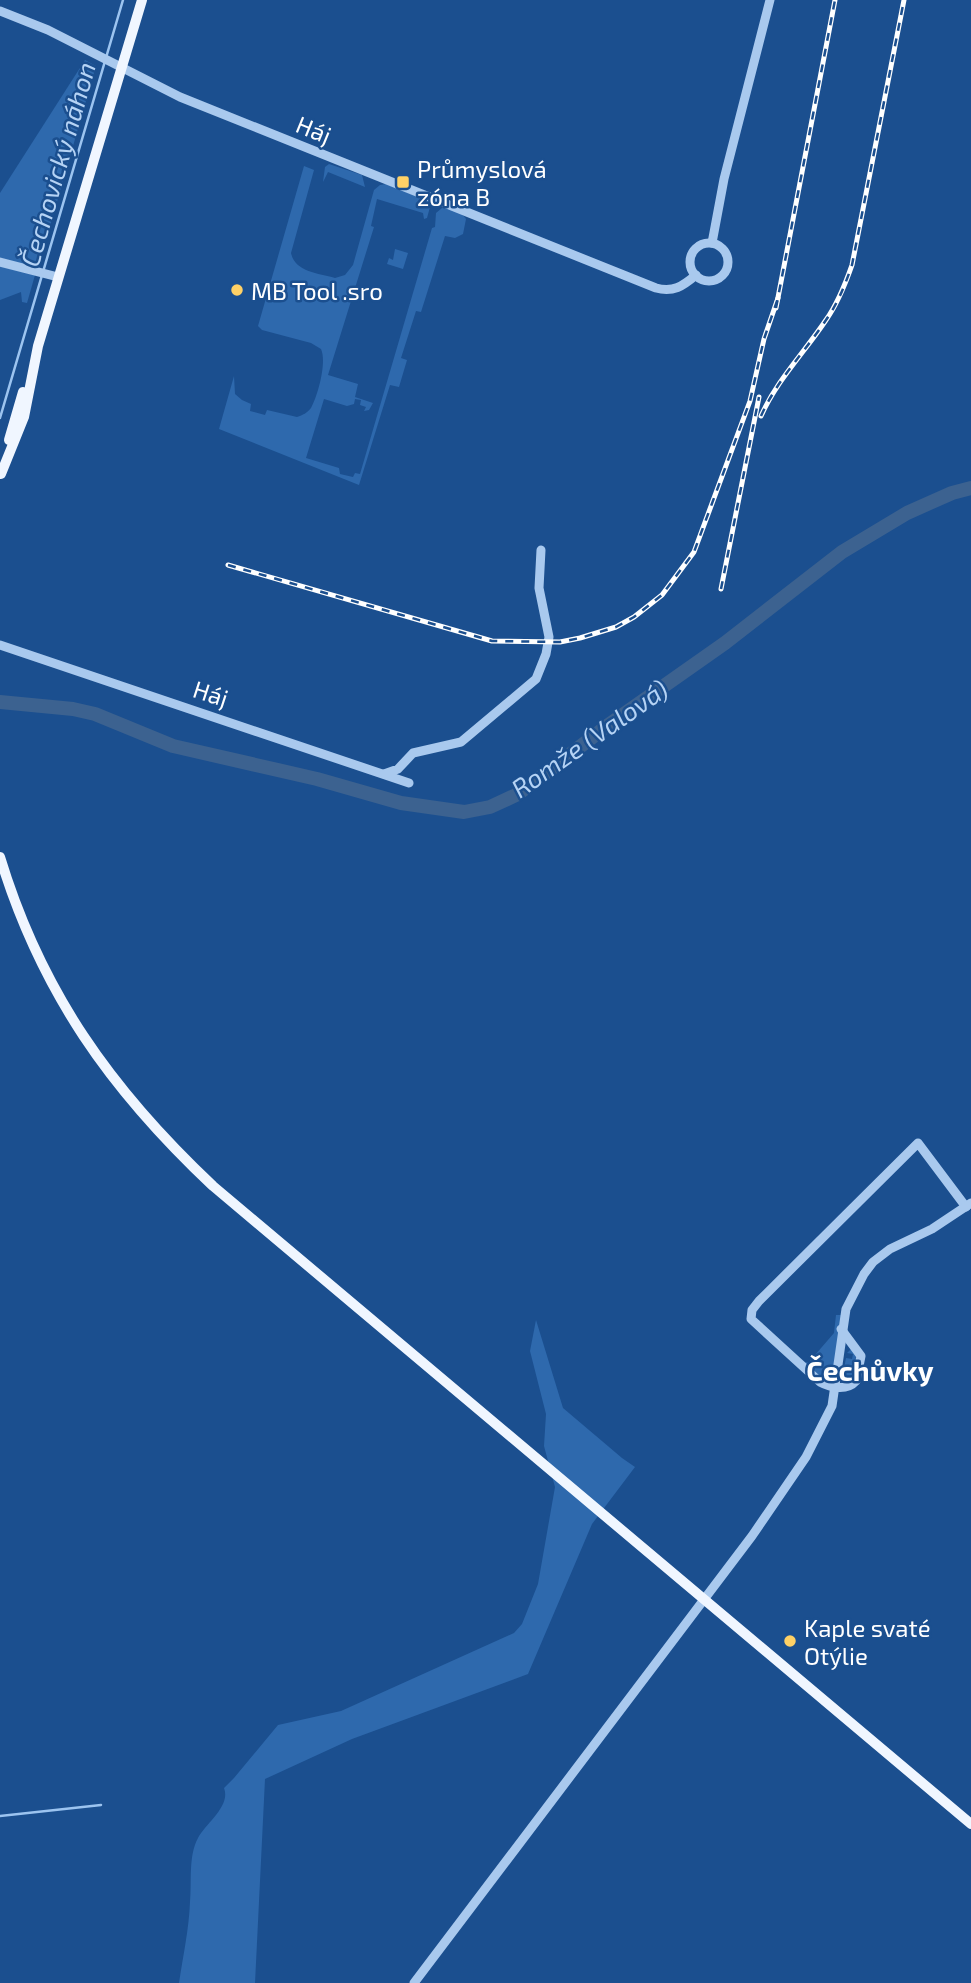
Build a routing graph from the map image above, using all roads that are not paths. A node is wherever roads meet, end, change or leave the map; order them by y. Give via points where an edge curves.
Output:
1 (142, 0) edge
2 (773, 2) edge
3 (0, 11) edge
4 (117, 65) junction
5 (712, 243) junction
6 (0, 262) edge
7 (696, 275) junction
8 (58, 277) junction
9 (0, 475) edge
10 (541, 550) dead end
11 (0, 645) edge
12 (383, 774) junction
13 (409, 783) dead end
14 (0, 857) edge
15 (969, 1205) edge
16 (841, 1329) junction
17 (835, 1387) junction
18 (705, 1598) junction
19 (971, 1824) edge
20 (414, 1983) edge

1 - 4 main road
2 - 5 street via 724,179
3 - 4 street, Háj
4 - 7 street, Háj via 180,97 656,288 677,289
4 - 8 main road
5 - 7 street via 700,245 691,254
5 - 7 street via 726,254 725,272 713,280
6 - 8 street
8 - 9 main road
10 - 12 street via 539,589 548,637 536,679 461,742 413,752 397,770
11 - 12 street, Háj
12 - 13 street, Háj
14 - 18 main road via 31,940 67,1012 113,1080 156,1130 213,1186
15 - 16 street via 873,1262 851,1296
15 - 17 street via 918,1143 752,1310 751,1320 820,1382
16 - 17 street
16 - 17 street via 861,1358 855,1384
17 - 18 street via 830,1410 806,1457
18 - 19 main road
18 - 20 street

